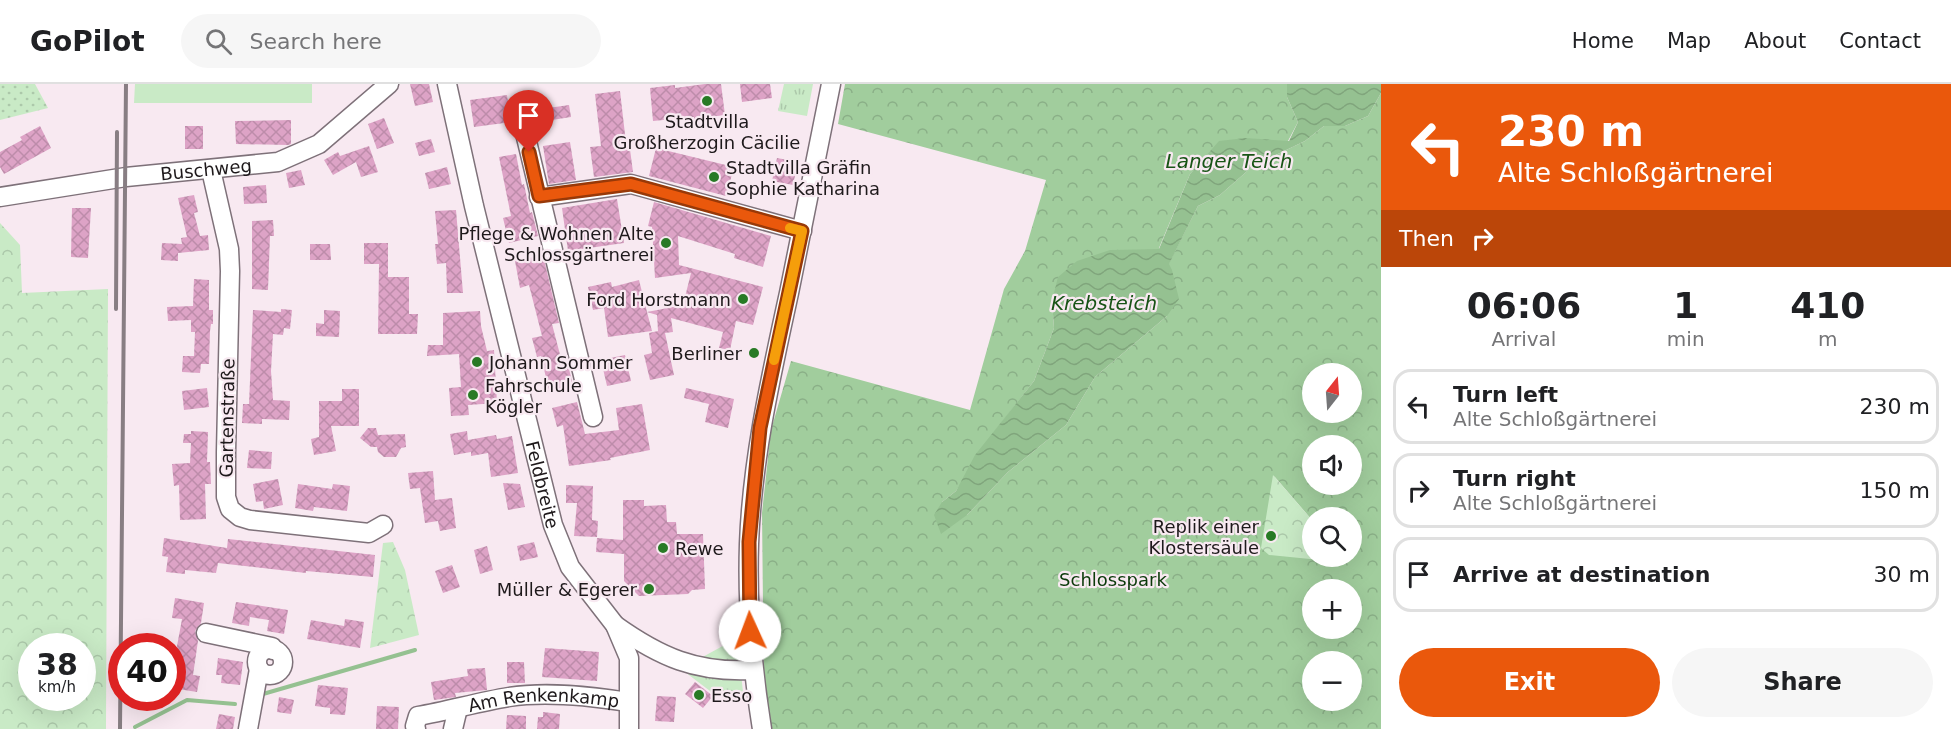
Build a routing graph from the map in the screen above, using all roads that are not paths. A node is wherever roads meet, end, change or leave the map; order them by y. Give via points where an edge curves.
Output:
1 (389, 84) edge
2 (447, 84) edge
3 (831, 84) edge
4 (524, 129) dead end
5 (211, 170) junction
6 (539, 196) junction
7 (0, 197) edge
8 (802, 231) junction
9 (594, 417) dead end
10 (383, 525) dead end
11 (615, 625) junction
12 (206, 633) dead end
13 (753, 670) junction
14 (628, 702) junction
15 (459, 708) junction
16 (248, 729) edge
17 (416, 729) edge
18 (453, 729) edge
19 (628, 729) edge
20 (762, 729) edge

1 - 5 street, Buschweg via 334,132 297,155 278,162
2 - 11 street, Feldbreite via 553,525 570,567
3 - 8 street
4 - 6 street
5 - 7 street, Buschweg via 126,177
5 - 10 street, Gartenstraße via 229,249 226,497 230,509 240,517 260,522 369,533
6 - 8 street via 631,184
6 - 9 street
8 - 13 street via 760,428 752,499 748,585
11 - 13 street, Feldbreite via 645,646 678,661 706,668
11 - 14 street, Feldbreite via 629,657
12 - 16 street via 272,647 273,650 260,653 257,660 259,669
13 - 20 street
14 - 15 street, Am Renkenkamp via 534,695
14 - 19 street, Feldbreite
15 - 17 street, Am Renkenkamp via 418,716
15 - 18 street, Am Renkenkamp

